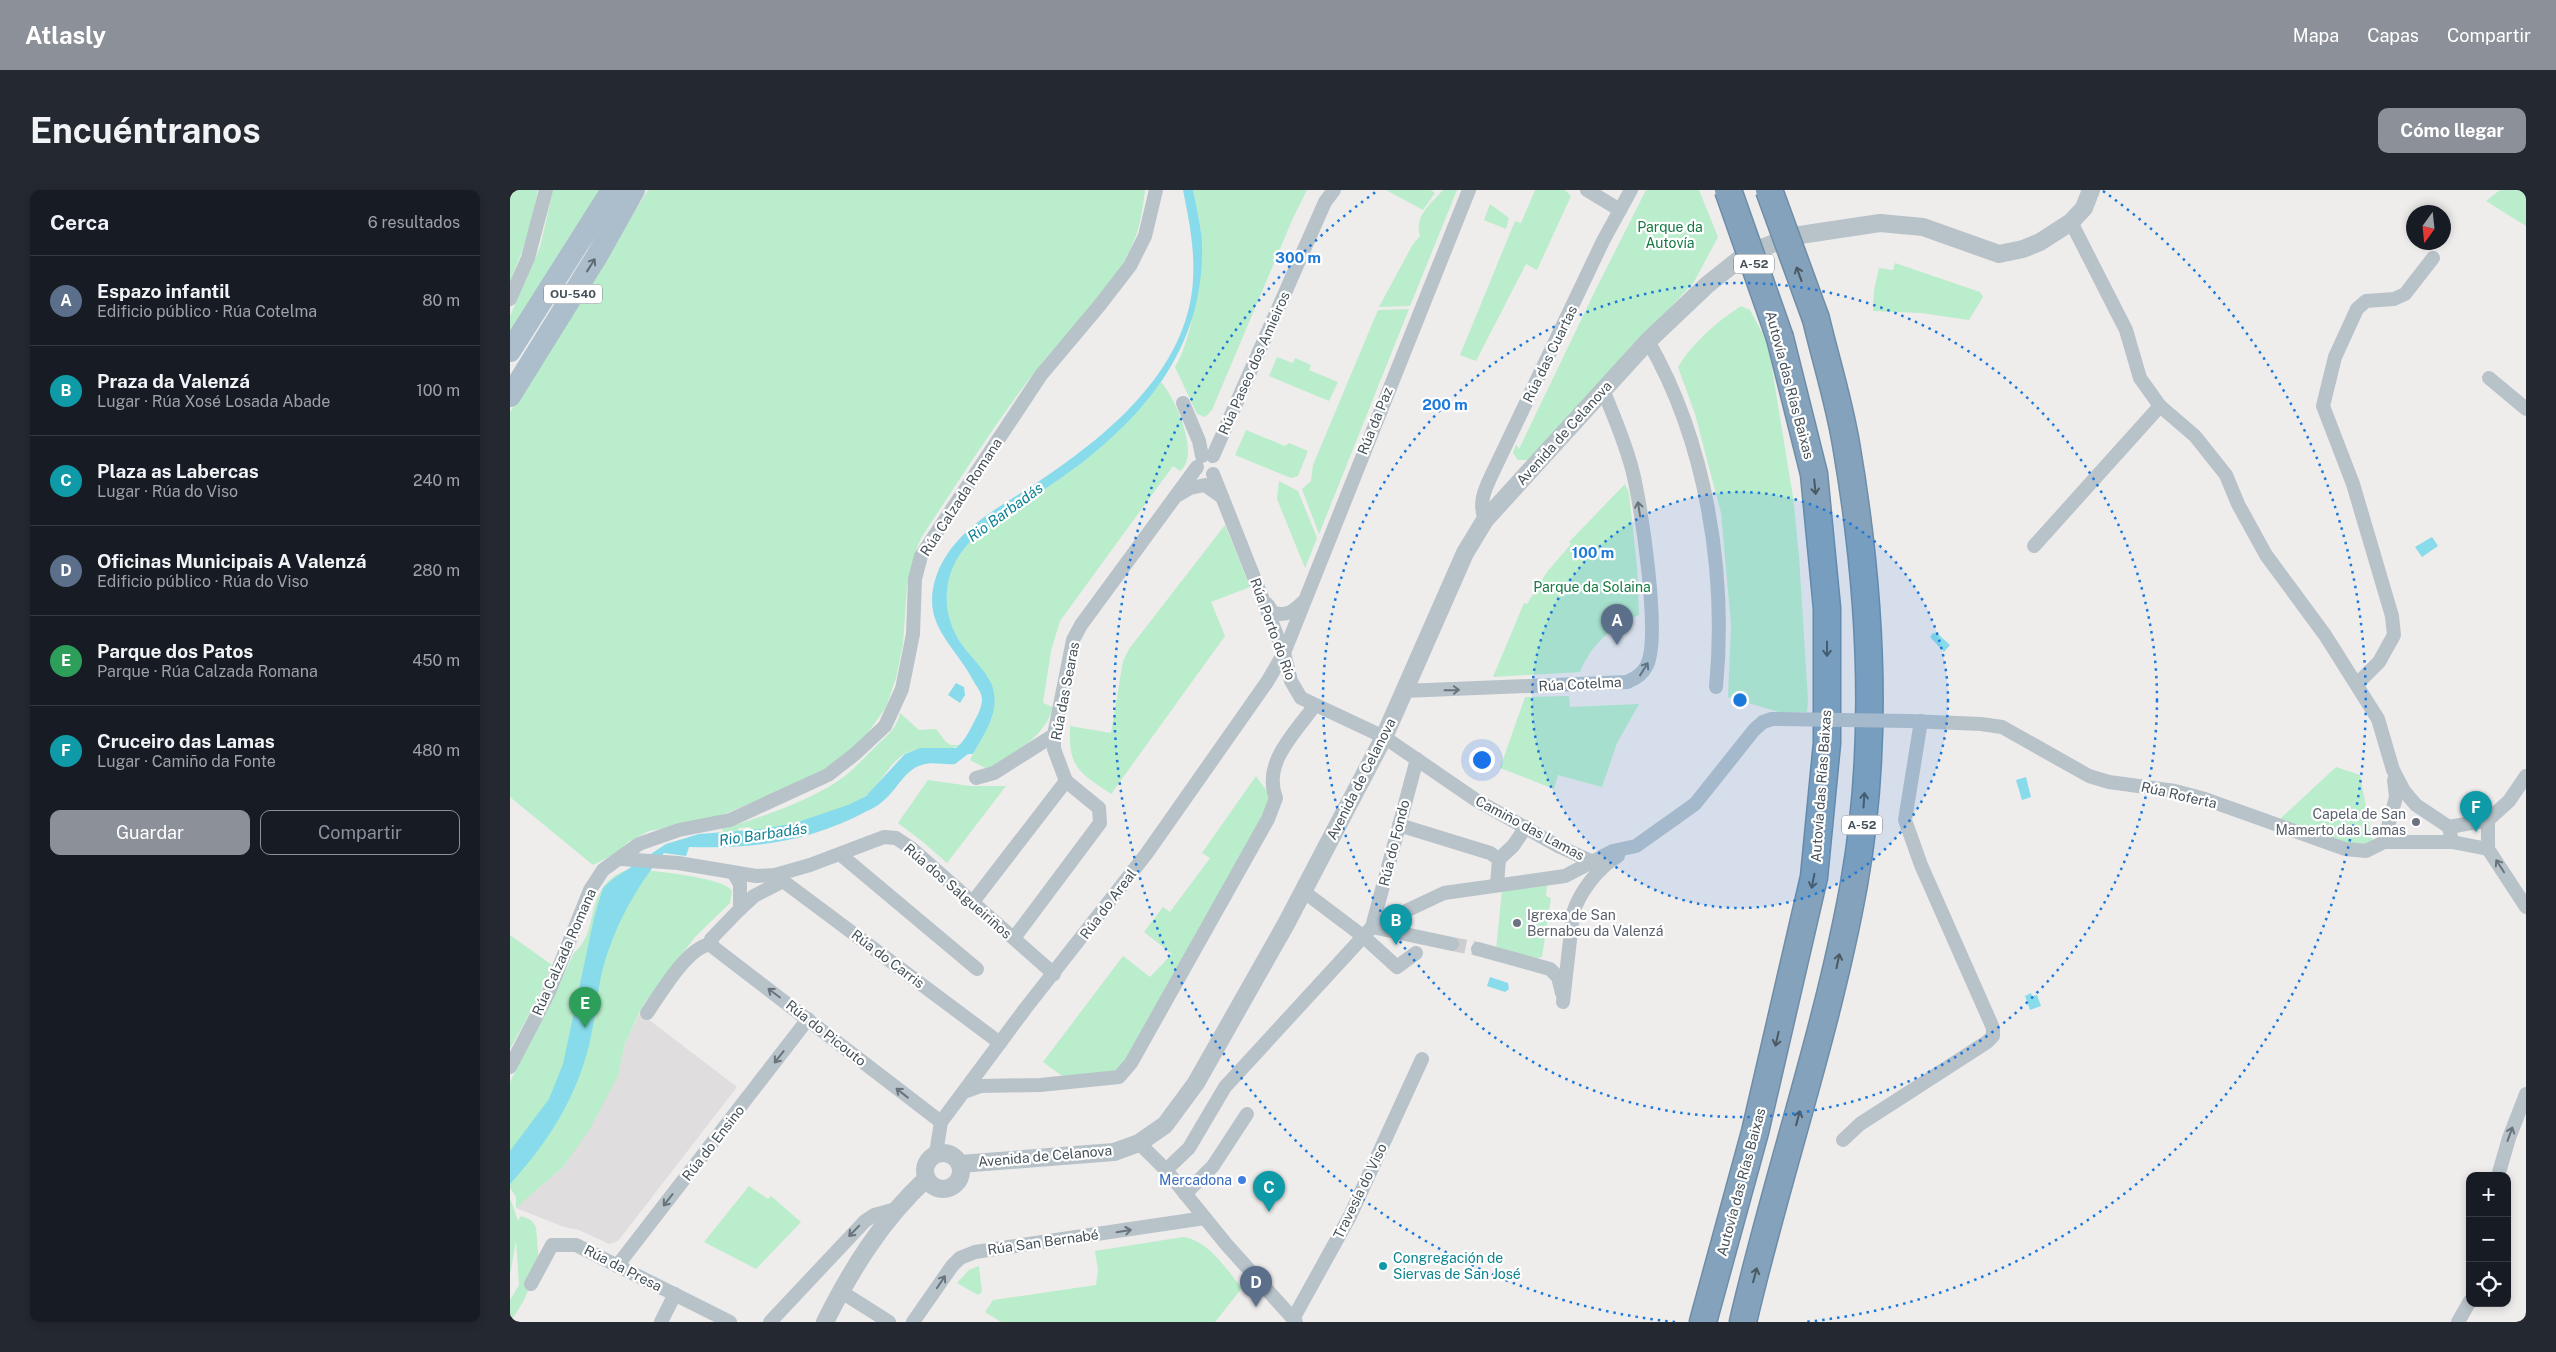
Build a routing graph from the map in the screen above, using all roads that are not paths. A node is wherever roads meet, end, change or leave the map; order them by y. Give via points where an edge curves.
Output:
1 (546, 190) edge
2 (612, 190) edge
3 (620, 190) edge
4 (634, 190) edge
5 (1156, 190) edge
6 (1334, 190) edge
7 (1469, 190) edge
8 (1587, 190) edge
9 (1631, 190) edge
10 (1728, 190) edge
11 (1769, 190) edge
12 (2091, 190) edge
13 (1620, 210) junction
14 (2071, 222) junction
15 (2433, 258) dead end
16 (510, 299) edge
17 (544, 341) junction
18 (1648, 341) junction
19 (510, 351) edge
20 (510, 367) edge
21 (2489, 378) dead end
22 (510, 380) edge
23 (1603, 390) junction
24 (510, 396) edge
25 (1183, 403) dead end
26 (2160, 406) junction
27 (2526, 409) edge
28 (1204, 460) junction
29 (1224, 499) junction
30 (1168, 504) junction
31 (1485, 520) junction
32 (2034, 546) dead end
33 (1306, 599) junction
34 (1264, 601) junction
35 (1284, 653) junction
36 (2357, 684) junction
37 (1716, 687) dead end
38 (1403, 691) junction
39 (1315, 705) junction
40 (1915, 721) junction
41 (1054, 735) junction
42 (1384, 737) junction
43 (1416, 759) junction
44 (2393, 770) junction
45 (976, 778) dead end
46 (2524, 780) edge
47 (1066, 781) junction
48 (2488, 820) junction
49 (1399, 825) junction
50 (1526, 827) junction
51 (2449, 827) junction
52 (2384, 842) junction
53 (2452, 842) junction
54 (1636, 846) junction
55 (2488, 849) junction
56 (841, 855) junction
57 (621, 859) junction
58 (1499, 859) junction
59 (1591, 861) junction
60 (734, 874) junction
61 (779, 878) junction
62 (1497, 886) junction
63 (1303, 891) junction
64 (972, 903) junction
65 (2526, 907) edge
66 (740, 909) junction
67 (1368, 932) junction
68 (1014, 938) junction
69 (711, 944) junction
70 (1452, 944) tunnel mouth
71 (1478, 949) tunnel mouth
72 (1416, 953) dead end
73 (977, 969) dead end
74 (1054, 974) junction
75 (647, 1013) dead end
76 (808, 1019) junction
77 (1000, 1043) junction
78 (1422, 1059) dead end
79 (510, 1067) edge
80 (964, 1092) junction
81 (2526, 1094) edge
82 (1247, 1114) dead end
83 (941, 1122) junction
84 (1843, 1140) dead end
85 (1139, 1143) junction
86 (936, 1153) junction
87 (960, 1164) junction
88 (1166, 1170) junction
89 (2499, 1172) edge
90 (926, 1179) junction
91 (1185, 1194) junction
92 (896, 1209) junction
93 (1205, 1218) junction
94 (616, 1266) junction
95 (531, 1284) dead end
96 (840, 1291) junction
97 (675, 1294) junction
98 (2467, 1307) edge
99 (1290, 1319) edge
100 (661, 1322) edge
101 (730, 1322) edge
102 (770, 1322) edge
103 (825, 1322) edge
104 (889, 1322) edge
105 (913, 1322) edge
106 (1703, 1322) edge
107 (1743, 1322) edge
108 (2458, 1322) edge

1 - 16 street via 528,258
2 - 19 main road
3 - 20 main road, OU-540
17 -> 4 main road, OU-540
5 - 57 street, Rúa Calzada Romana via 1146,236 1130,266 1041,375 921,556 915,579 913,634 902,689 884,726 828,775 730,820 679,830 639,844
6 - 28 street, Rúa Paseo dos Amieiros via 1325,202
7 - 33 street, Rúa da Paz
8 - 13 street
9 - 13 street, Rúa das Cuartas
10 -> 106 highway, Autovía das Rías Baixas / A-52, bridge via 1780,338 1814,474 1827,608 1827,743 1814,878 1755,1132
107 -> 11 highway, A-52, bridge via 1828,1008 1854,883 1863,820 1871,693 1864,567 1846,442 1816,319
12 - 14 street, Avenida de Celanova via 2084,208
13 - 31 street, Rúa das Cuartas via 1492,472 1481,499
14 - 18 street, Avenida de Celanova via 2040,242 1999,254 1923,227 1880,223 1793,236 1746,254 1707,285
14 - 26 street via 2126,330 2140,378
15 - 36 street via 2404,294 2394,299 2366,301 2357,309 2335,357 2322,406 2353,484 2392,616 2394,635 2378,662
17 - 22 main road via 520,363
17 - 24 main road, OU-540
18 - 23 street, Avenida de Celanova
18 - 37 street via 1662,366 1694,450 1711,520 1720,647
21 - 27 street
23 - 31 street, Avenida de Celanova
38 -> 23 street, Rúa Cotelma via 1628,682 1639,676 1647,665 1651,651 1650,594 1635,482
25 - 28 street via 1200,441
26 - 32 street
26 - 36 street via 2195,436 2226,475 2266,554
28 - 29 street, Rúa Porto do Río via 1203,475 1213,474
28 - 30 street, Rúa das Searas
29 - 30 street, Rúa das Searas via 1206,485 1197,485 1184,490
29 - 34 street, Rúa Porto do Río
30 - 41 street, Rúa das Searas via 1073,640
31 - 38 street, Avenida de Celanova via 1465,553
33 - 34 street via 1294,612 1283,615 1273,613
33 - 35 street, Rúa da Paz
34 - 35 street, Rúa Porto do Río
35 - 39 street, Rúa Porto do Río via 1291,680 1301,698
35 - 74 street, Rúa do Areal via 1261,692 1153,845
36 - 44 street via 2378,718
38 - 42 street, Avenida de Celanova
39 - 42 street, Rúa Porto do Río
39 - 80 street via 1274,763 1272,787 1276,798 1268,819 1131,1063 1119,1077 981,1086
40 - 52 street, Rúa Roferta via 2002,727 2089,776 2205,799 2345,849 2366,851
40 - 54 street, Camiño das Lamas, bridge via 1772,719 1763,722 1695,804
40 - 84 street via 1905,820 1921,865 1993,1028 1993,1036 1860,1124
41 - 45 street via 994,774
41 - 47 street, Rúa das Searas via 1054,749
42 - 43 street, Camiño das Lamas
42 - 63 street, Avenida de Celanova
43 - 49 street, Rúa do Fondo
43 - 50 street, Camiño das Lamas via 1476,800
44 - 51 street via 2416,806
44 - 52 street via 2396,797
46 - 48 street via 2509,801
47 - 64 street
47 - 68 street via 1099,808 1100,823
48 - 51 street
48 - 55 street
49 - 58 street via 1476,847
49 - 67 street, Rúa do Fondo
50 - 58 street
50 - 59 street, Camiño das Lamas
51 - 53 street
52 - 53 street, Rúa Roferta
53 - 55 street, Rúa Roferta
54 - 59 street, Camiño das Lamas via 1613,851
54 - 71 street via 1606,863 1576,903 1563,1002 1558,977 1550,969
65 -> 55 street
56 - 61 street, Rúa dos Salgueiriños
56 - 64 street, Rúa dos Salgueiriños via 884,837 896,838
56 - 73 street
57 - 60 street, Rúa dos Salgueiriños via 678,863
57 - 79 street, Rúa Calzada Romana via 603,870 590,890 549,992
58 - 62 street
59 - 62 street via 1565,876
60 - 61 street, Rúa dos Salgueiriños
60 - 66 street via 740,884
61 - 66 street
61 - 77 street, Rúa do Carris
62 - 67 street via 1444,894
63 - 67 street
63 - 85 street, Avenida de Celanova via 1196,1083 1165,1125
64 - 68 street, Rúa dos Salgueiriños
66 - 69 street via 711,939
67 - 70 street
67 - 72 street via 1396,967
67 - 88 street via 1225,1087 1189,1148
68 - 74 street, Rúa dos Salgueiriños
69 - 75 street via 701,945 685,961
76 -> 69 street, Rúa do Picouto
74 - 77 street, Rúa do Areal
83 -> 76 street, Rúa do Picouto
76 -> 94 street, Rúa do Ensino
77 - 80 street, Rúa do Areal
78 - 99 street, Travesía do Viso via 1350,1216
80 - 83 street, Rúa do Areal
89 -> 81 street via 2508,1138
82 - 91 street via 1213,1166
83 - 86 street, Rúa do Areal
85 - 87 street, Avenida de Celanova via 1114,1152
85 - 88 street
86 - 87 street via 947,1153
86 - 90 street via 926,1164
87 - 90 street via 960,1176 953,1186 935,1188
88 - 91 street
90 - 92 street
91 - 93 street
92 - 96 street via 874,1235
92 -> 102 street via 874,1214 865,1221
93 - 99 street
105 -> 93 street, Rúa San Bernabé via 952,1266 960,1258 975,1252
94 - 95 street, Rúa da Presa via 576,1245 552,1245
94 - 97 street, Rúa da Presa
96 - 103 street
96 - 104 street
97 - 100 street
97 - 101 street, Rúa da Presa
98 - 108 street

